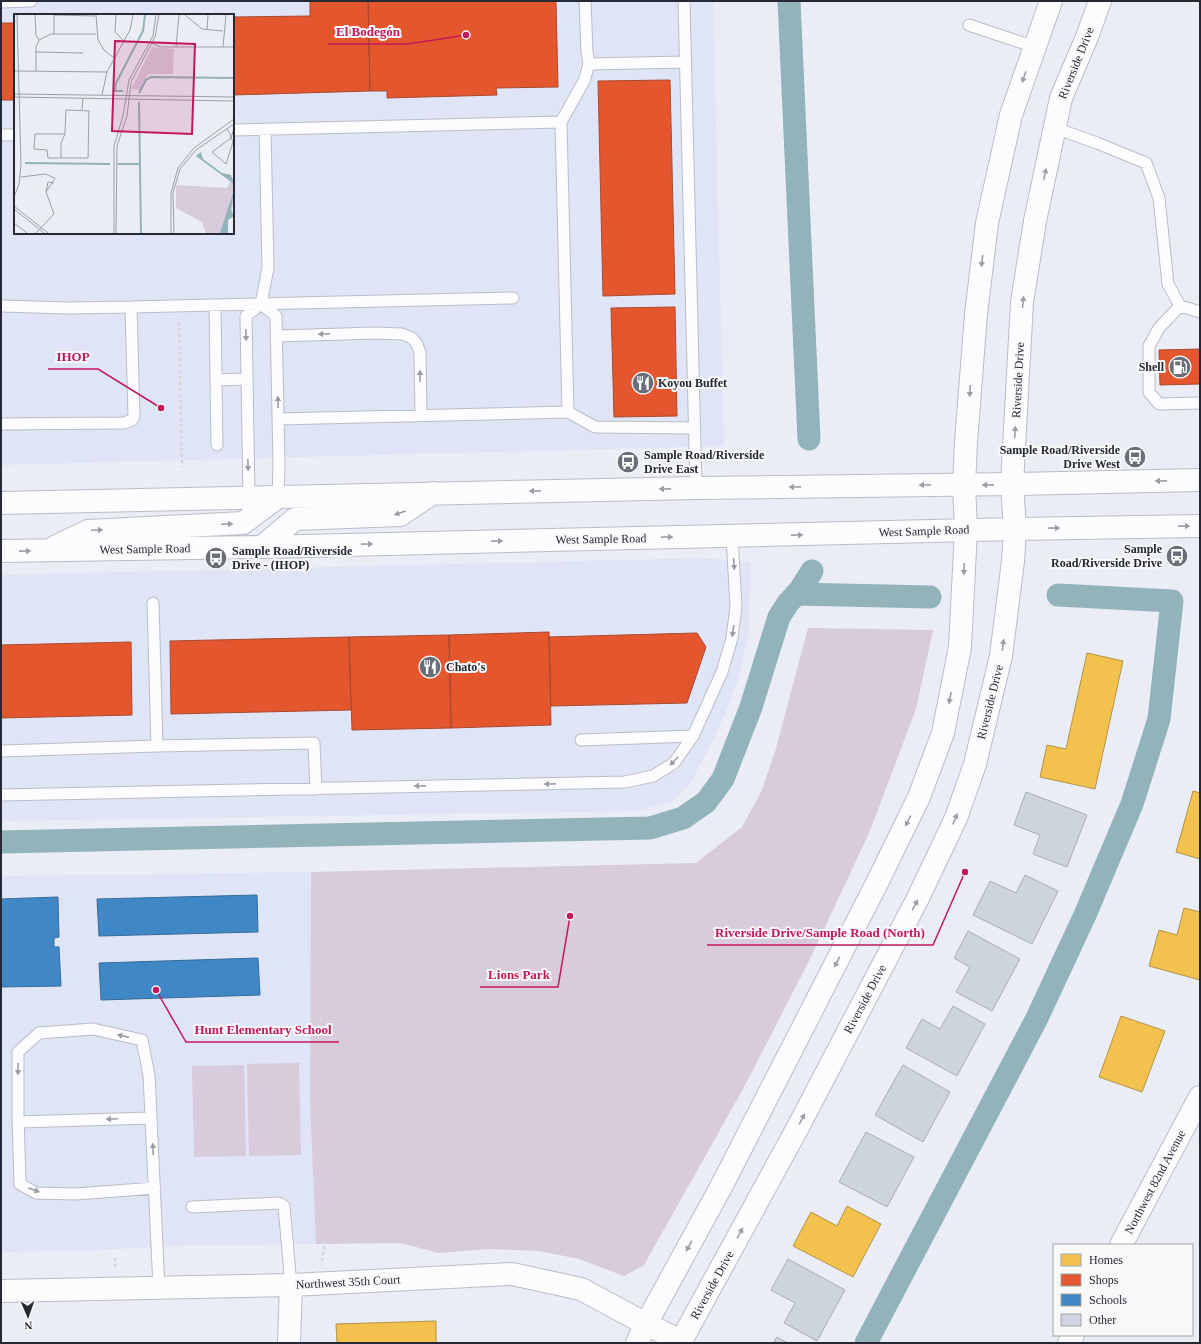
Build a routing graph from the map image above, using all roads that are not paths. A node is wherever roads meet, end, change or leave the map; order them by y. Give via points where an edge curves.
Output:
1 (31, 1) edge
2 (586, 1) edge
3 (684, 1) edge
4 (1052, 1) edge
5 (1100, 1) edge
6 (1, 2) edge
7 (969, 25) dead end
8 (1034, 47) junction
9 (685, 62) junction
10 (589, 64) junction
11 (561, 122) junction
12 (1055, 128) junction
13 (265, 129) junction
14 (234, 130) edge
15 (14, 135) edge
16 (1, 136) edge
17 (513, 298) dead end
18 (261, 304) junction
19 (215, 305) junction
20 (1, 306) edge
21 (1180, 306) junction
22 (131, 307) junction
23 (1200, 312) edge
24 (277, 336) junction
25 (247, 379) junction
26 (216, 380) junction
27 (1200, 403) edge
28 (568, 412) junction
29 (421, 415) junction
30 (278, 418) junction
31 (1, 424) edge
32 (694, 428) junction
33 (217, 445) dead end
34 (1200, 480) edge
35 (1012, 484) junction
36 (964, 485) junction
37 (696, 488) junction
38 (433, 493) junction
39 (249, 497) junction
40 (278, 497) junction
41 (1, 503) edge
42 (1200, 526) edge
43 (1015, 529) junction
44 (966, 530) junction
45 (732, 536) junction
46 (262, 547) junction
47 (48, 550) junction
48 (1, 552) edge
49 (153, 604) dead end
50 (693, 736) junction
51 (582, 740) dead end
52 (157, 746) junction
53 (1, 751) edge
54 (316, 788) junction
55 (1, 795) edge
56 (1200, 1097) edge
57 (151, 1118) junction
58 (18, 1122) junction
59 (155, 1188) junction
60 (192, 1207) dead end
61 (1122, 1244) edge
62 (291, 1285) junction
63 (159, 1288) junction
64 (1, 1291) edge
65 (642, 1333) edge
66 (681, 1342) edge
67 (289, 1343) edge

1 - 6 lane
2 - 10 lane
3 - 9 lane
4 - 8 street
5 - 12 street, Riverside Drive via 1061,98
7 - 8 lane
8 -> 36 street via 1011,115 987,223 976,314
9 - 10 lane
9 - 32 lane
10 - 11 lane via 584,81
11 - 13 lane
11 - 28 lane
12 - 21 lane via 1146,163 1159,198 1168,284
35 -> 12 street, Riverside Drive via 1022,302 1035,221
13 - 14 lane
13 - 18 lane via 268,268
15 - 16 lane
17 - 18 lane
18 - 19 lane
18 - 24 lane via 276,316
18 -> 25 lane via 246,316
19 - 22 lane
19 - 26 lane
20 - 22 lane
21 - 23 lane
21 - 27 lane via 1159,328 1149,346 1149,392 1159,404
22 - 31 lane via 134,416 132,420 124,423
29 -> 24 lane via 420,353 412,338 402,334 375,333
30 -> 24 lane
25 - 26 lane
25 -> 39 lane
26 - 33 lane
28 - 29 lane
28 - 32 lane via 595,428
29 - 30 lane
30 - 40 lane
32 - 37 lane
34 -> 35 street
35 -> 36 street
35 - 43 street, Riverside Drive
36 -> 37 street
36 - 44 street
37 -> 38 street
38 - 40 street
38 -> 46 street via 400,515 295,519
39 - 40 street
39 - 41 street
47 -> 40 street via 88,530 243,523
43 -> 42 street, West Sample Road
43 - 44 street, West Sample Road
66 -> 43 street, Riverside Drive via 918,898 956,818 975,764 1001,656
45 -> 44 street, West Sample Road
44 -> 65 street via 960,647 943,733 919,797 760,1112
46 -> 45 street, West Sample Road
45 -> 50 lane via 736,606 732,638 722,672
46 - 47 street, West Sample Road
48 -> 47 street, West Sample Road
49 - 52 lane
50 - 51 lane
50 -> 54 lane via 674,763 653,776 625,782
52 - 53 lane
52 - 54 lane via 314,743
54 - 55 lane
56 - 61 street, Northwest 82nd Avenue
57 -> 58 lane
57 -> 58 lane via 149,1075 142,1040 93,1029 39,1033 18,1052
59 -> 57 lane
58 -> 59 lane via 20,1184 36,1192 76,1194
59 - 63 lane
60 - 62 lane via 279,1203 284,1206
62 - 63 street, Northwest 35th Court
62 - 65 street, Northwest 35th Court via 512,1274 581,1289
62 - 67 street
63 - 64 street, Northwest 35th Court
65 - 66 street, Northwest 35th Court

